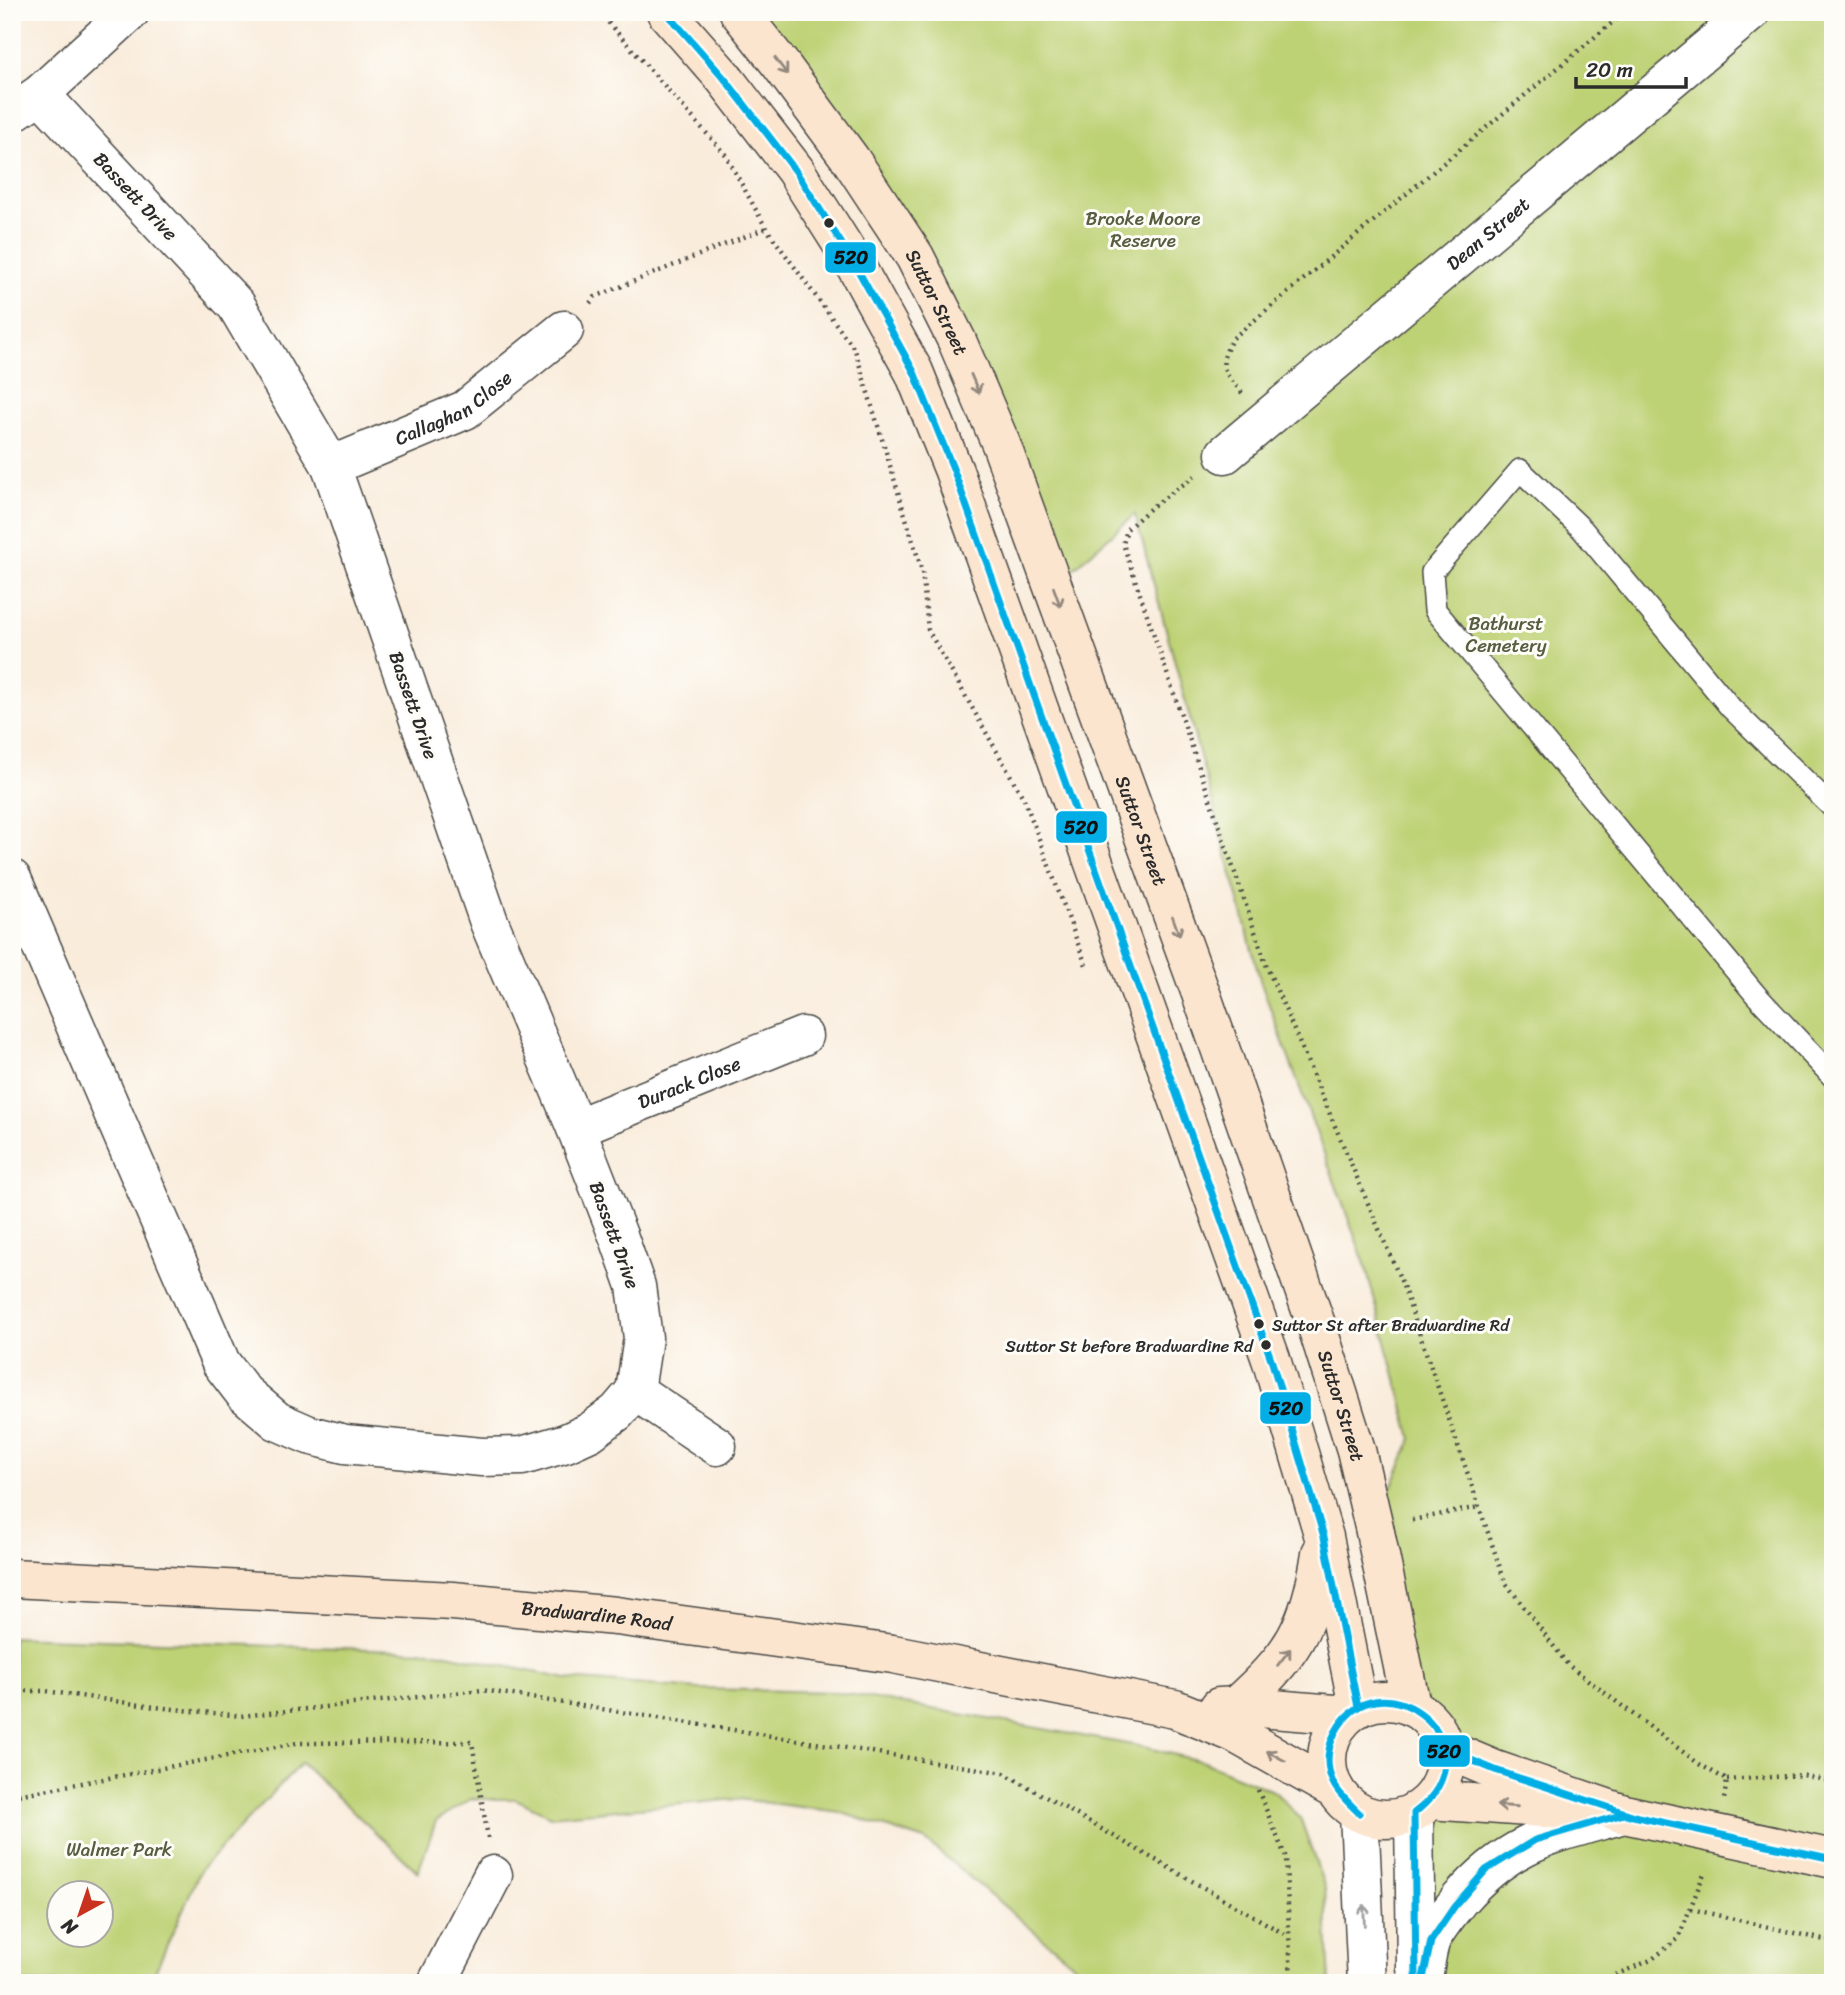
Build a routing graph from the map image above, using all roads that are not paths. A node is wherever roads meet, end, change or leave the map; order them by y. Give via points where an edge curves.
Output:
1 (130, 12) edge
2 (666, 12) edge
3 (739, 12) edge
4 (1751, 12) edge
5 (26, 104) edge
6 (564, 330) road end
7 (1225, 454) road end
8 (331, 466) junction
9 (1833, 808) edge
10 (15, 893) edge
11 (803, 1036) dead end
12 (1833, 1077) edge
13 (576, 1128) junction
14 (635, 1391) junction
15 (716, 1446) dead end
16 (1324, 1538) junction
17 (12, 1578) edge
18 (1411, 1706) junction
19 (1352, 1711) junction
20 (1235, 1719) junction
21 (1445, 1749) junction
22 (1347, 1801) junction
23 (1422, 1806) junction
24 (1623, 1814) junction
25 (1833, 1859) edge
26 (494, 1875) road end
27 (437, 1983) edge
28 (1367, 1983) edge
29 (1416, 1983) edge
30 (1422, 1983) edge

1 - 5 street
2 - 16 main road via 795,170 854,263 914,372 954,471 1271,1359
3 -> 18 main road, Suttor Street via 851,160 915,257 1000,444 1204,1002 1319,1333 1362,1476
4 - 7 street, Dean Street
5 - 8 street, Bassett Drive via 236,305
6 - 8 street, Callaghan Close via 465,410
8 - 13 street, Bassett Drive via 489,922
9 - 12 lane via 1731,708 1582,529 1520,470 1432,572 1435,610 1756,995
10 - 14 street via 221,1363 244,1393 277,1421 345,1444 482,1457 522,1456 590,1432
11 - 13 street, Durack Close
13 - 14 street, Bassett Drive via 636,1286 643,1338
14 - 15 street
16 - 19 main road
20 -> 16 main road via 1288,1653 1304,1623
17 - 20 main road, Bradwardine Road via 453,1601 617,1616 893,1654
18 - 19 main road via 1384,1700
18 - 21 main road via 1438,1731
19 - 20 main road, Bradwardine Road
19 - 22 main road via 1331,1737 1327,1764
22 -> 20 main road, Bradwardine Road
21 - 23 main road via 1443,1777
21 - 24 main road
22 - 23 main road via 1387,1819
28 -> 22 street
24 -> 23 main road
23 - 29 street
24 - 25 main road
24 - 30 street via 1535,1840 1486,1870 1431,1941
26 - 27 street

